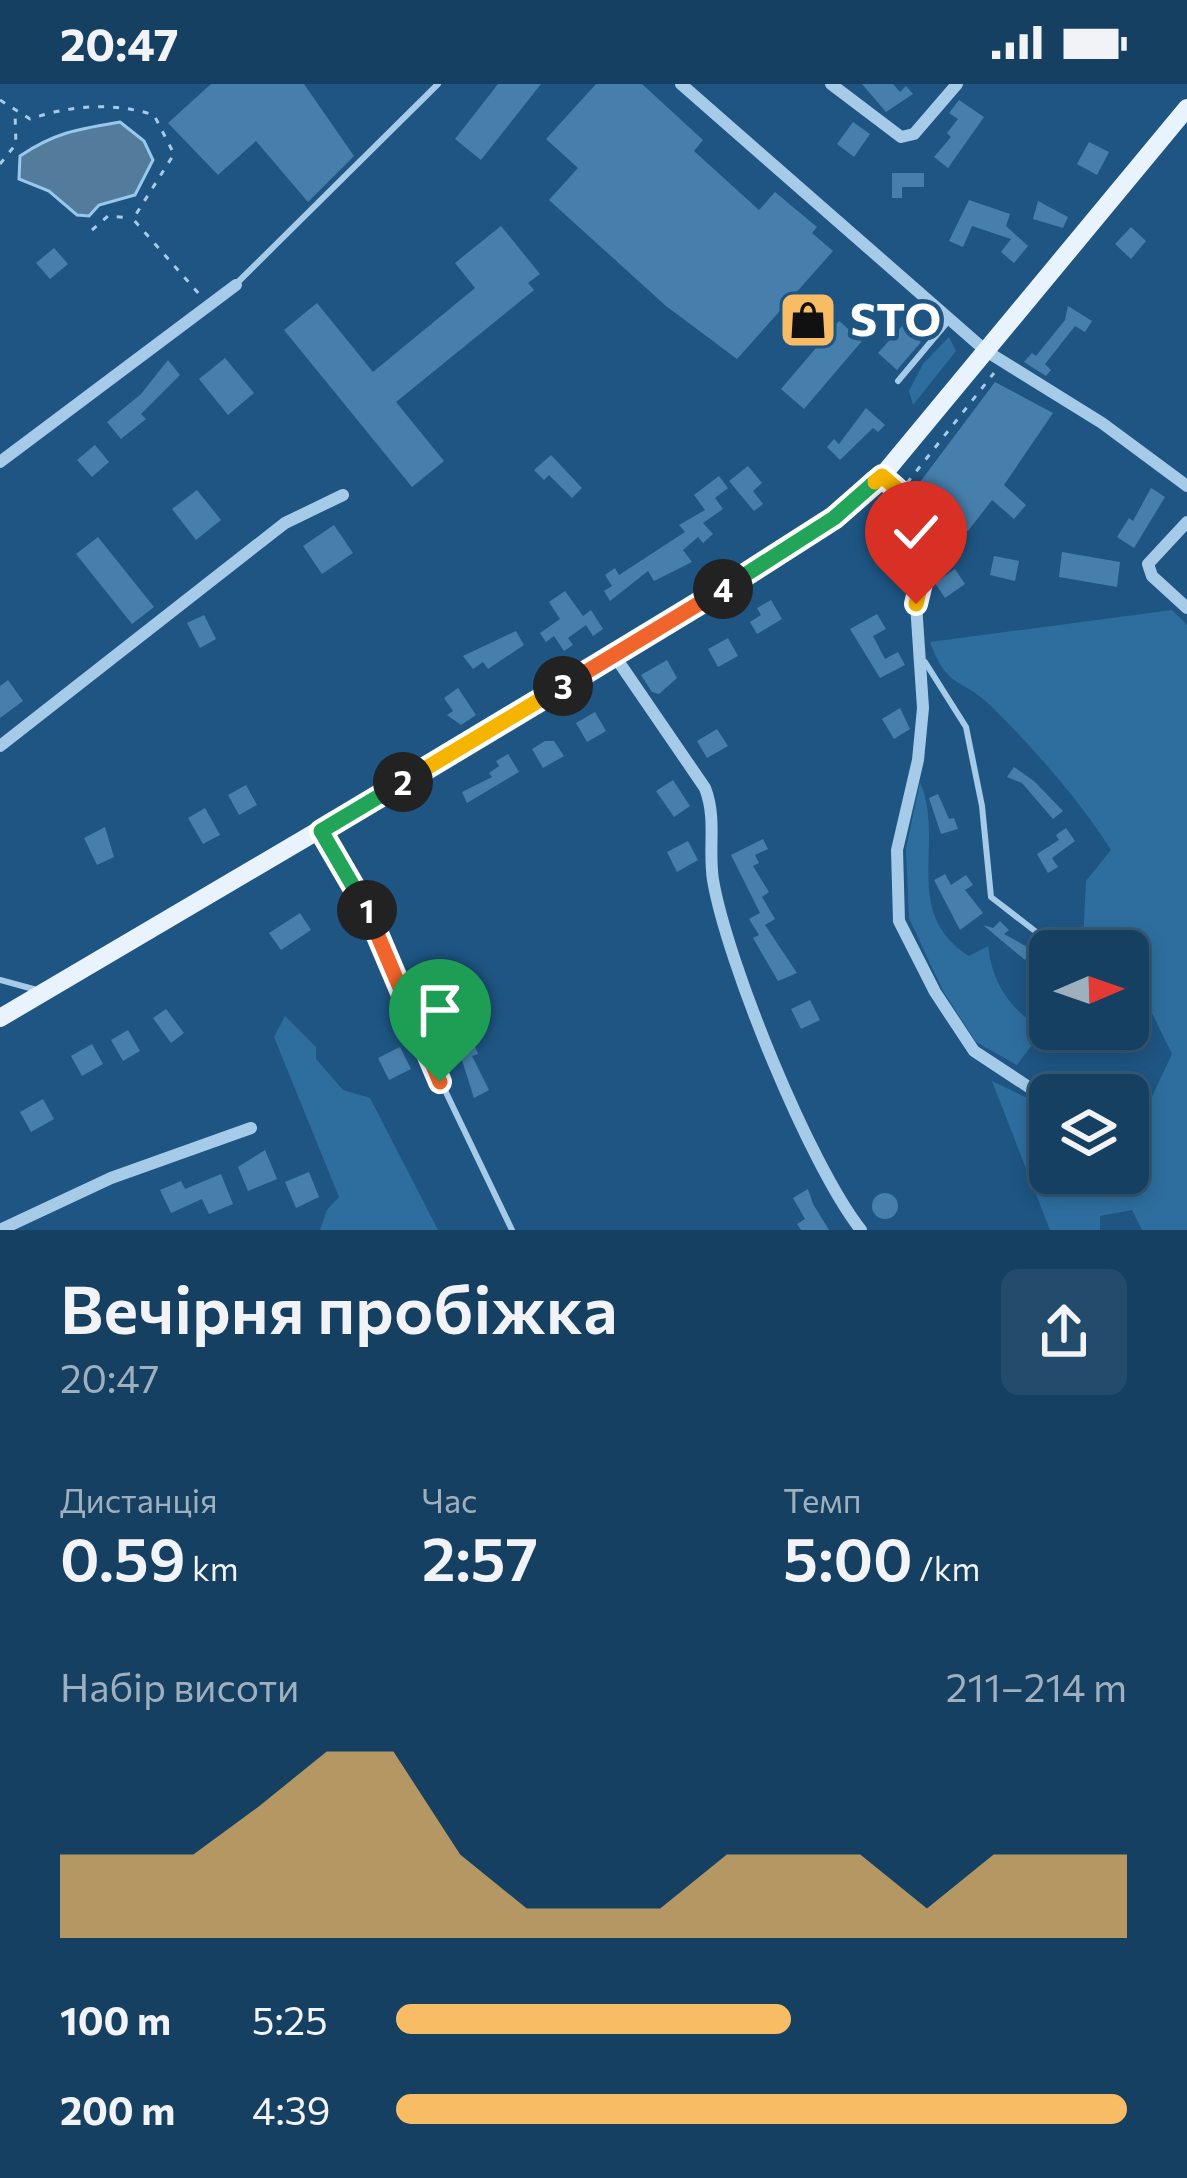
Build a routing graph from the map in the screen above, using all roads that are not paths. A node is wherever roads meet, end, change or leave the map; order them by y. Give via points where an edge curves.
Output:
1 (438, 84) edge
2 (681, 84) edge
3 (831, 84) edge
4 (957, 84) edge
5 (1187, 108) edge
6 (236, 285) joint
7 (950, 319) junction
8 (994, 357) junction
9 (898, 381) dead end
10 (0, 462) edge
11 (882, 476) junction
12 (1187, 486) edge
13 (343, 495) dead end
14 (1187, 523) edge
15 (1187, 608) edge
16 (920, 654) junction
17 (614, 655) junction
18 (0, 746) edge
19 (321, 831) junction
20 (1032, 930) edge
21 (0, 980) edge
22 (46, 993) junction
23 (0, 1018) edge
24 (440, 1082) joint
25 (1029, 1087) edge
26 (250, 1128) dead end
27 (0, 1230) edge
28 (512, 1230) edge
29 (861, 1230) edge

1 - 6 lane
2 - 7 street
3 - 4 street via 901,137 914,134
5 - 8 main road
6 - 10 street
7 - 8 street
7 - 9 lane
8 - 11 main road
8 - 12 street
11 - 16 street via 921,510 933,533 916,604
11 - 17 main road via 834,518
13 - 18 street via 285,524
14 - 15 street via 1148,564
16 - 20 lane via 966,727 991,897
16 - 25 street via 918,760 897,850 899,921 974,1051
17 - 19 main road
17 - 29 street via 705,788 713,808 712,876 731,945 796,1112
19 - 22 main road
19 - 24 street via 374,923
21 - 22 lane
22 - 23 main road
24 - 28 lane
26 - 27 street via 111,1178

